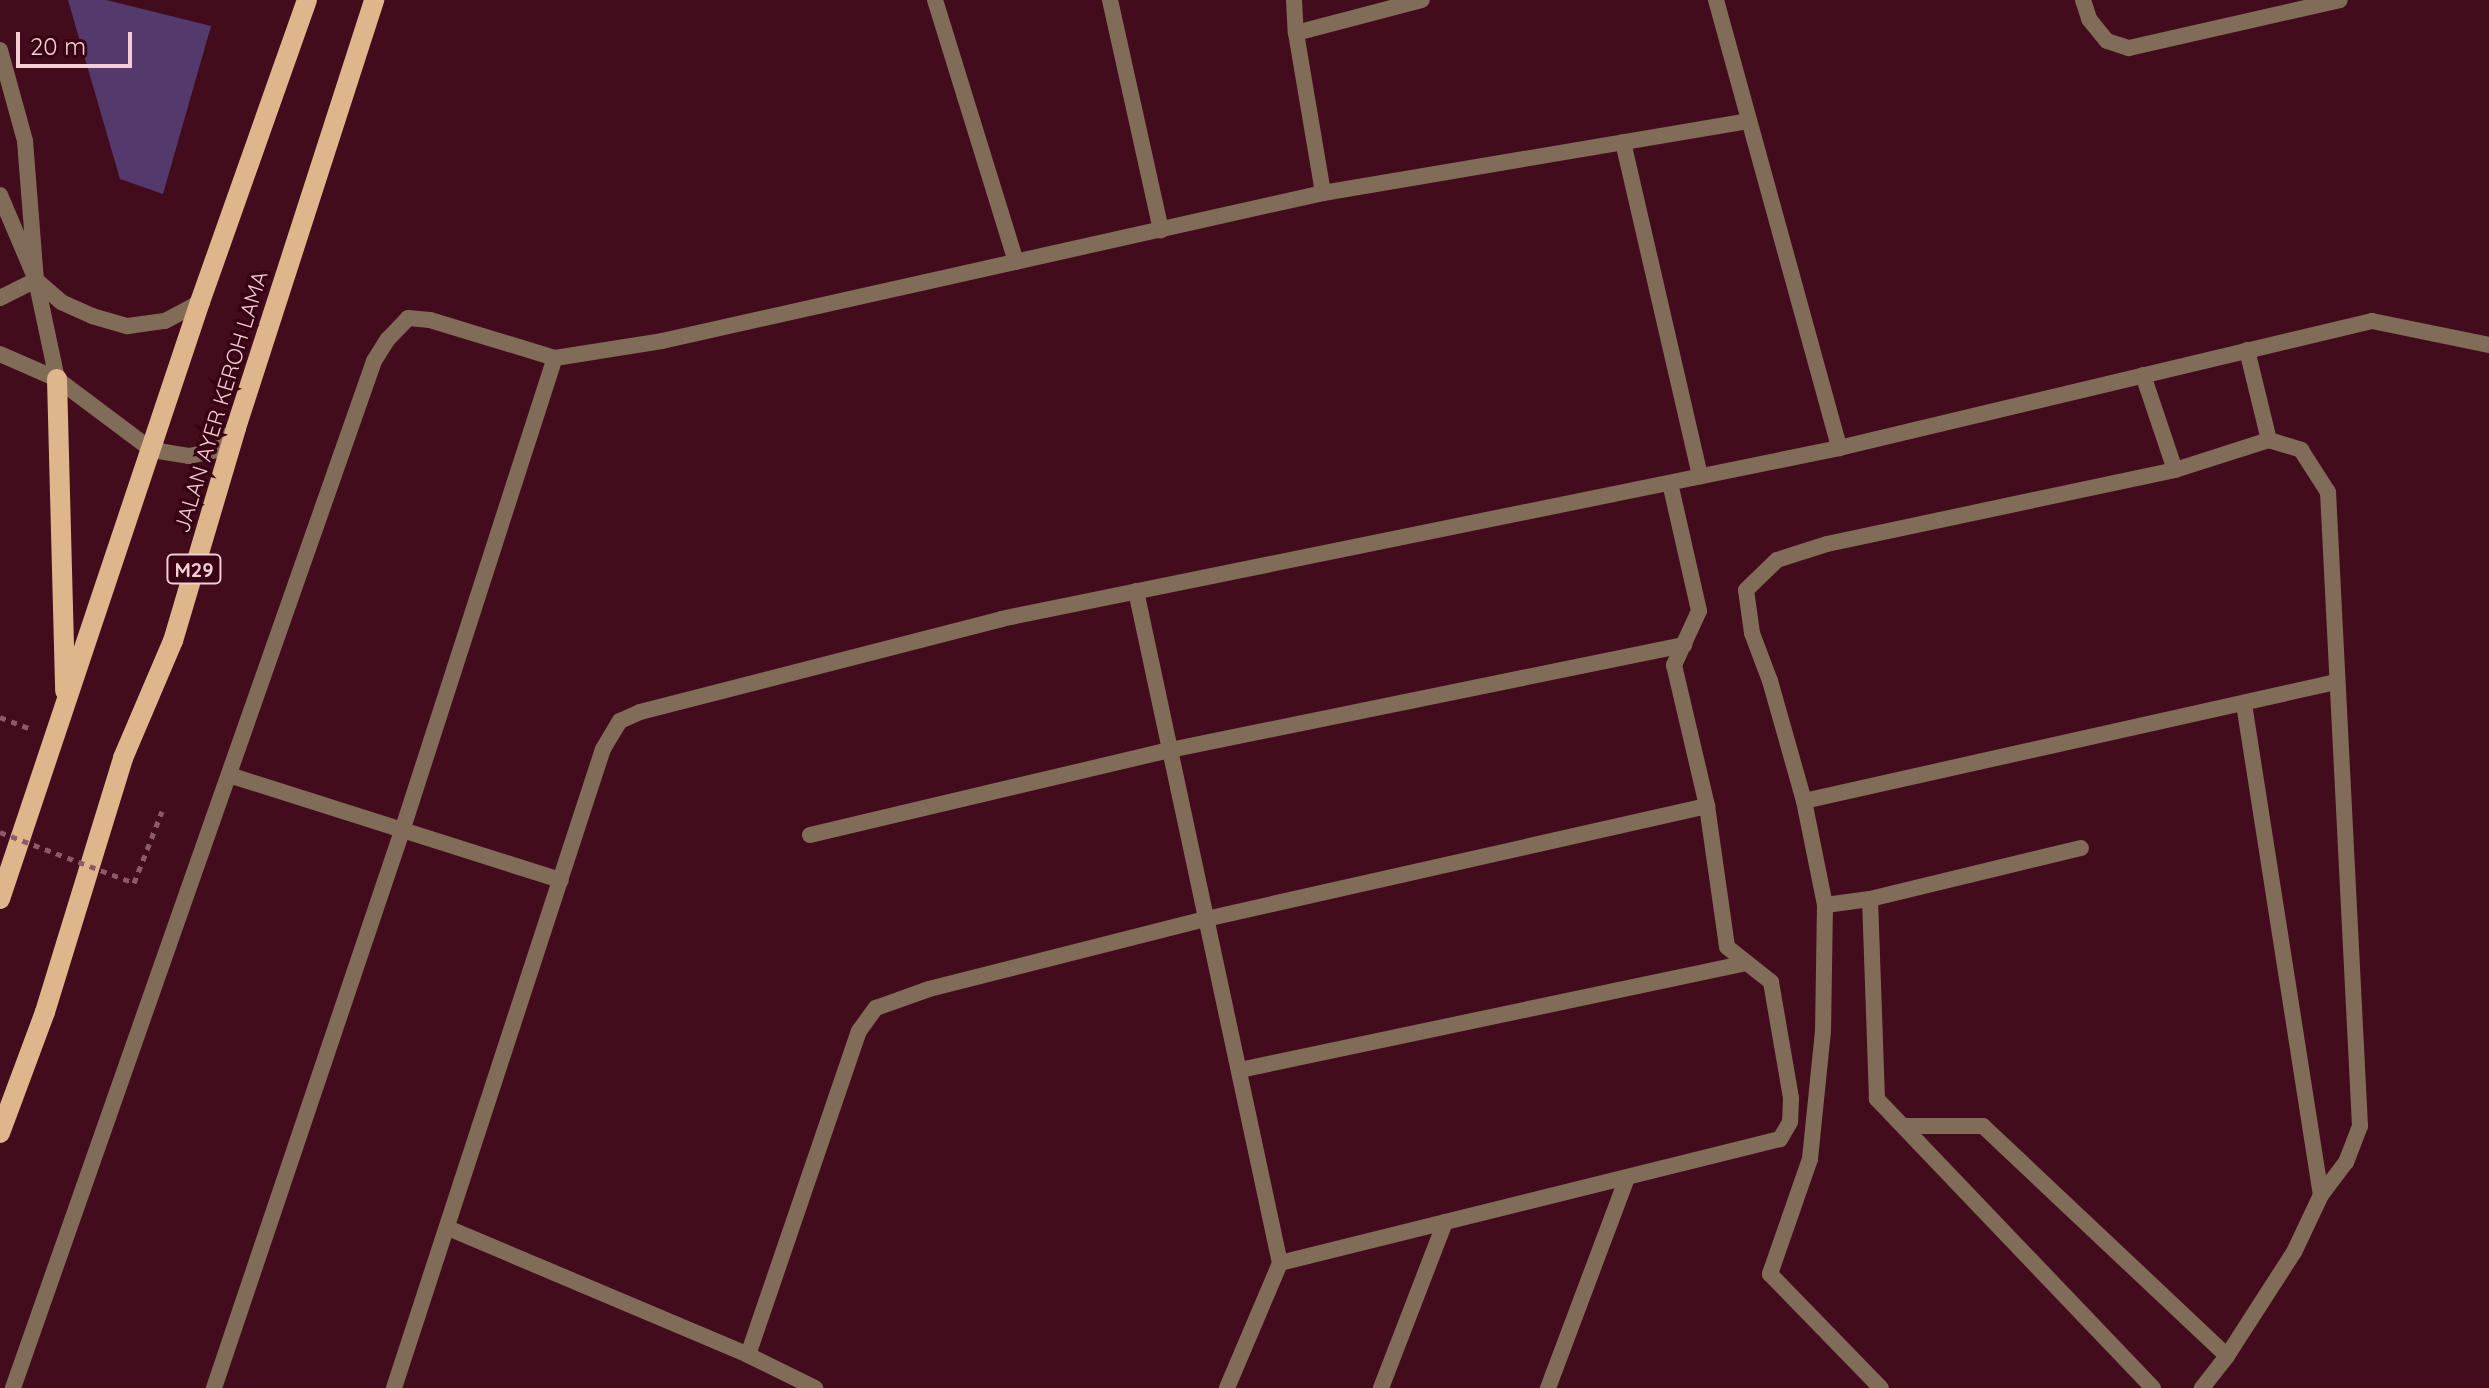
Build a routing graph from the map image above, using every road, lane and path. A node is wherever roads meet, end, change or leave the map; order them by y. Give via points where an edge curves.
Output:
1 (307, 0) edge
2 (374, 0) edge
3 (935, 0) edge
4 (1110, 0) edge
5 (1294, 0) edge
6 (1422, 0) edge
7 (1716, 0) edge
8 (2083, 0) edge
9 (2340, 0) edge
10 (1296, 33) junction
11 (0, 50) edge
12 (1748, 121) junction
13 (1623, 142) junction
14 (1323, 193) junction
15 (0, 195) edge
16 (1161, 230) junction
17 (1016, 262) junction
18 (36, 280) junction
19 (0, 298) edge
20 (200, 302) junction
21 (2489, 345) edge
22 (2247, 350) junction
23 (0, 354) edge
24 (555, 358) junction
25 (2143, 375) junction
26 (57, 379) junction
27 (236, 428) junction
28 (2269, 440) junction
29 (1839, 448) junction
30 (152, 450) junction
31 (2175, 470) junction
32 (1700, 476) junction
33 (1670, 483) junction
34 (1136, 591) junction
35 (1684, 645) junction
36 (2336, 682) junction
37 (2244, 704) junction
38 (65, 707) junction
39 (0, 717) edge
40 (25, 739) dead end
41 (1170, 750) junction
42 (229, 775) junction
43 (1804, 801) junction
44 (1707, 806) junction
45 (162, 811) dead end
46 (402, 831) junction
47 (0, 832) edge
48 (810, 835) dead end
49 (2081, 848) dead end
50 (561, 880) junction
51 (0, 899) edge
52 (1870, 899) junction
53 (1825, 905) junction
54 (1206, 919) junction
55 (1747, 963) junction
56 (1240, 1070) junction
57 (1905, 1126) junction
58 (0, 1133) edge
59 (1627, 1178) junction
60 (2321, 1195) junction
61 (1445, 1222) junction
62 (448, 1228) junction
63 (1280, 1263) junction
64 (748, 1355) junction
65 (2227, 1356) junction
66 (13, 1388) edge
67 (214, 1388) edge
68 (394, 1388) edge
69 (815, 1388) edge
70 (1227, 1388) edge
71 (1381, 1388) edge
72 (1548, 1388) edge
73 (1881, 1388) edge
74 (2153, 1388) edge
75 (2202, 1388) edge

1 - 20 main road
2 - 27 main road, JALAN AYER KEROH LAMA / M29
3 - 17 street
4 - 16 street
5 - 10 street
6 - 10 street
7 - 12 street
8 - 9 street via 2089,19 2107,41 2129,48
10 - 14 street
11 - 18 street via 25,141
12 - 13 street
12 - 29 street
13 - 14 street
13 - 32 street
14 - 16 street
15 - 18 street
16 - 17 street
17 - 24 street via 662,341
18 - 19 street
18 - 20 street via 61,302 128,326 165,321
18 - 26 street
20 - 30 main road
21 - 22 street via 2372,321
22 - 25 street
22 - 28 street
23 - 26 street
24 - 42 street via 430,320 408,318 388,339 374,361
24 - 46 street
25 - 29 street
25 - 31 street
26 - 30 street
26 - 38 main road
27 - 30 street via 217,450 189,456
27 - 58 main road, JALAN AYER KEROH LAMA / M29 via 173,641 123,758 45,1012
28 - 31 street
28 - 36 street via 2301,450 2328,492
29 - 32 street
30 - 38 main road
31 - 43 street via 1827,544 1777,560 1746,590 1752,633
32 - 33 street
33 - 34 street
33 - 35 street via 1699,611
34 - 41 street
34 - 50 street via 1001,619 620,721 603,749
35 - 41 street
35 - 44 street via 1674,665
36 - 37 street
36 - 60 street via 2355,959 2360,1126 2346,1162
37 - 43 street
37 - 60 street
38 - 51 main road
39 - 40 path via 29,728
41 - 48 street
41 - 54 street
42 - 46 street
42 - 66 street
43 - 53 street
44 - 54 street
44 - 55 street via 1727,947
45 - 47 path, bridge via 134,883
46 - 50 street
46 - 67 street
49 - 52 street
50 - 62 street
52 - 53 street
52 - 57 street via 1877,1099
53 - 73 street via 1823,1031 1810,1159 1770,1274
54 - 56 street
54 - 64 street via 929,989 876,1008 859,1031
55 - 56 street
55 - 59 street via 1771,982 1791,1098 1790,1122 1780,1139
56 - 63 street
57 - 65 street via 1983,1126
57 - 74 street
59 - 61 street
59 - 72 street
60 - 65 street via 2294,1252
61 - 63 street
61 - 71 street
62 - 64 street
62 - 68 street
63 - 70 street
64 - 69 street
65 - 75 street

